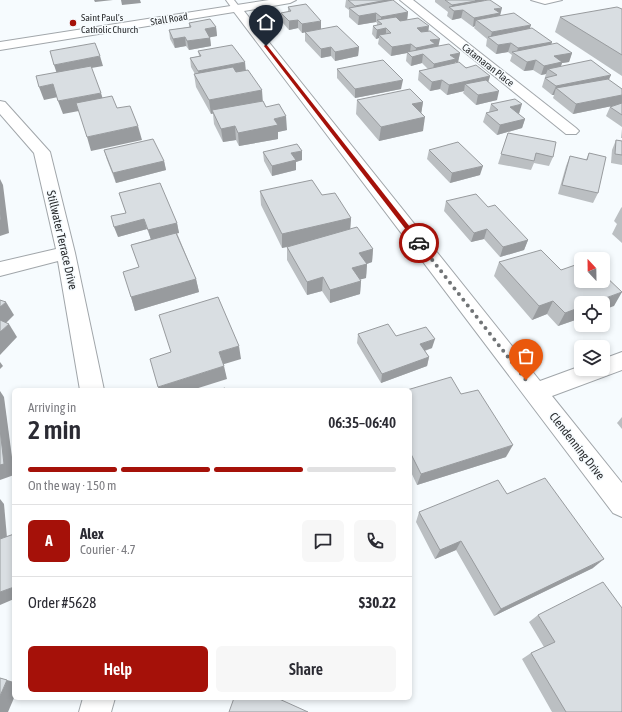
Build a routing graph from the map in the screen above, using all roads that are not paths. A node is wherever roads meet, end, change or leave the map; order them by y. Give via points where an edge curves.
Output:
1 (290, 0) edge
2 (406, 0) edge
3 (535, 0) edge
4 (558, 0) edge
5 (234, 4) edge
6 (0, 46) edge
7 (0, 105) edge
8 (571, 131) dead end
9 (66, 253) junction
10 (0, 269) edge
11 (622, 361) edge
12 (610, 365) edge
13 (580, 376) edge
14 (92, 388) edge
15 (536, 392) junction
16 (622, 504) edge
17 (98, 700) edge
18 (95, 712) edge

1 - 5 street, Stall Road
2 - 8 street, Catamaran Place
3 - 4 lane
5 - 6 street, Stall Road
5 - 15 street, Clendenning Drive
7 - 9 street, Stillwater Terrace Drive via 42,152
9 - 10 street
9 - 14 street, Stillwater Terrace Drive
11 - 12 street
13 - 15 street
15 - 16 street, Clendenning Drive
17 - 18 street

